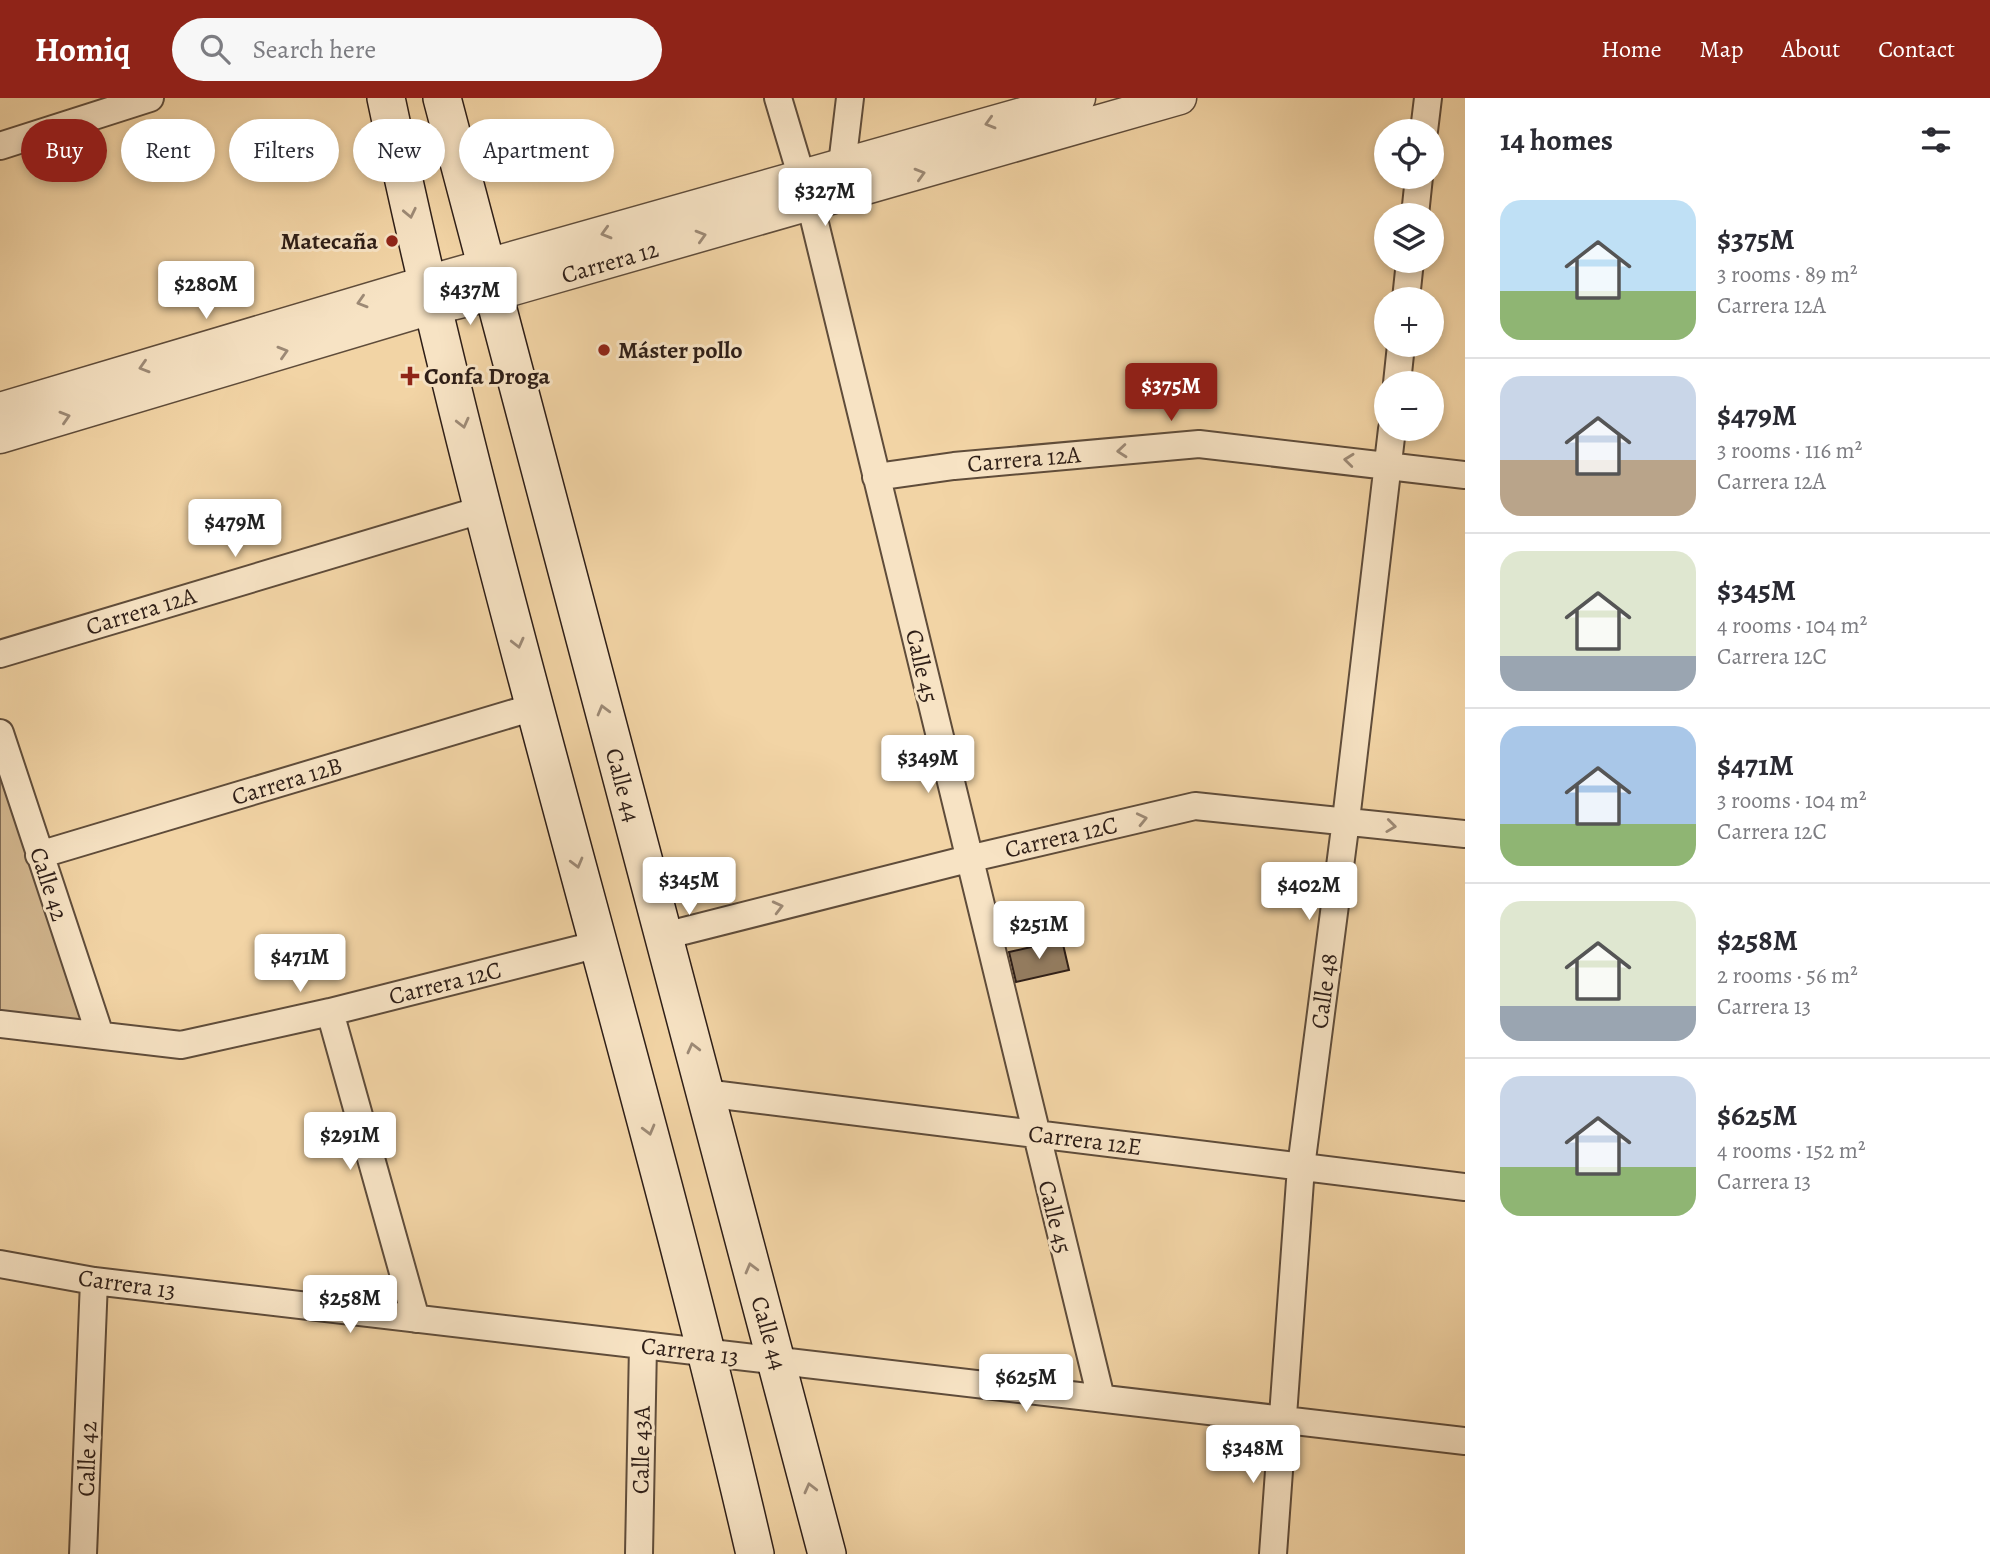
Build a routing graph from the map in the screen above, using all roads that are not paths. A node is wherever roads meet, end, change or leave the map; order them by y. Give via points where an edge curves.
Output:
1 (150, 98) edge
2 (386, 98) edge
3 (442, 98) edge
4 (778, 98) edge
5 (850, 98) edge
6 (1079, 98) edge
7 (1180, 98) edge
8 (1428, 98) edge
9 (1425, 119) edge
10 (0, 146) edge
11 (846, 180) junction
12 (806, 191) junction
13 (490, 280) junction
14 (431, 296) junction
15 (0, 409) edge
16 (0, 437) edge
17 (1391, 441) edge
18 (1388, 464) junction
19 (1465, 475) edge
20 (876, 477) junction
21 (484, 509) junction
22 (0, 654) edge
23 (534, 706) junction
24 (0, 733) edge
25 (1346, 820) junction
26 (1465, 834) edge
27 (40, 855) junction
28 (968, 859) junction
29 (664, 936) junction
30 (599, 944) junction
31 (330, 1012) junction
32 (0, 1024) edge
33 (100, 1035) junction
34 (704, 1093) junction
35 (1034, 1134) junction
36 (1301, 1167) junction
37 (1465, 1187) edge
38 (0, 1264) edge
39 (94, 1281) junction
40 (416, 1319) junction
41 (643, 1345) junction
42 (709, 1353) junction
43 (777, 1361) junction
44 (1101, 1398) junction
45 (1281, 1419) junction
46 (1465, 1441) edge
47 (83, 1554) edge
48 (639, 1554) edge
49 (755, 1554) edge
50 (827, 1554) edge
51 (1273, 1554) edge

1 - 10 street
2 -> 14 main road
3 - 13 main road, Calle 44
4 - 12 street, Calle 45
5 - 11 street
6 -> 11 street, Carrera 12
11 -> 7 street, Carrera 12
8 - 9 street
11 - 12 street, Carrera 12
12 - 13 street, Carrera 12
12 - 20 street, Calle 45
13 - 14 street, Carrera 12
29 -> 13 main road, Calle 44
14 -> 15 street, Carrera 12
16 -> 14 street, Carrera 12
14 -> 21 main road
17 - 18 street, Calle 48
18 - 19 street, Carrera 12A
18 -> 20 street, Carrera 12A via 1199,444
18 - 25 street, Calle 48
20 - 28 street, Calle 45
21 - 22 street, Carrera 12A
21 -> 23 main road
23 - 27 street, Carrera 12B
23 -> 30 main road
24 - 27 street, Calle 42
25 -> 26 street, Carrera 12C
28 -> 25 street, Carrera 12C via 1195,806
25 - 36 street, Calle 48
27 - 33 street, Calle 42
29 -> 28 street, Carrera 12C
28 - 35 street, Calle 45
34 -> 29 main road, Calle 44
30 - 31 street, Carrera 12C
30 -> 42 main road
31 - 33 street, Carrera 12C via 181,1045
31 - 40 street
32 - 33 street, Carrera 12C
34 - 35 street, Carrera 12E
43 -> 34 main road, Calle 44
35 - 36 street, Carrera 12E
35 - 44 street, Calle 45
36 - 37 street, Carrera 12E
36 - 45 street, Calle 48
38 - 39 street, Carrera 13
39 - 40 street, Carrera 13
39 - 47 street, Calle 42
40 - 41 street, Carrera 13
41 - 42 street, Carrera 13
41 - 48 street, Calle 43A
42 - 43 street, Carrera 13
42 - 49 main road
43 - 44 street, Carrera 13
50 -> 43 main road, Calle 44
44 - 45 street, Carrera 13
45 - 46 street, Carrera 13
45 - 51 street, Calle 48

